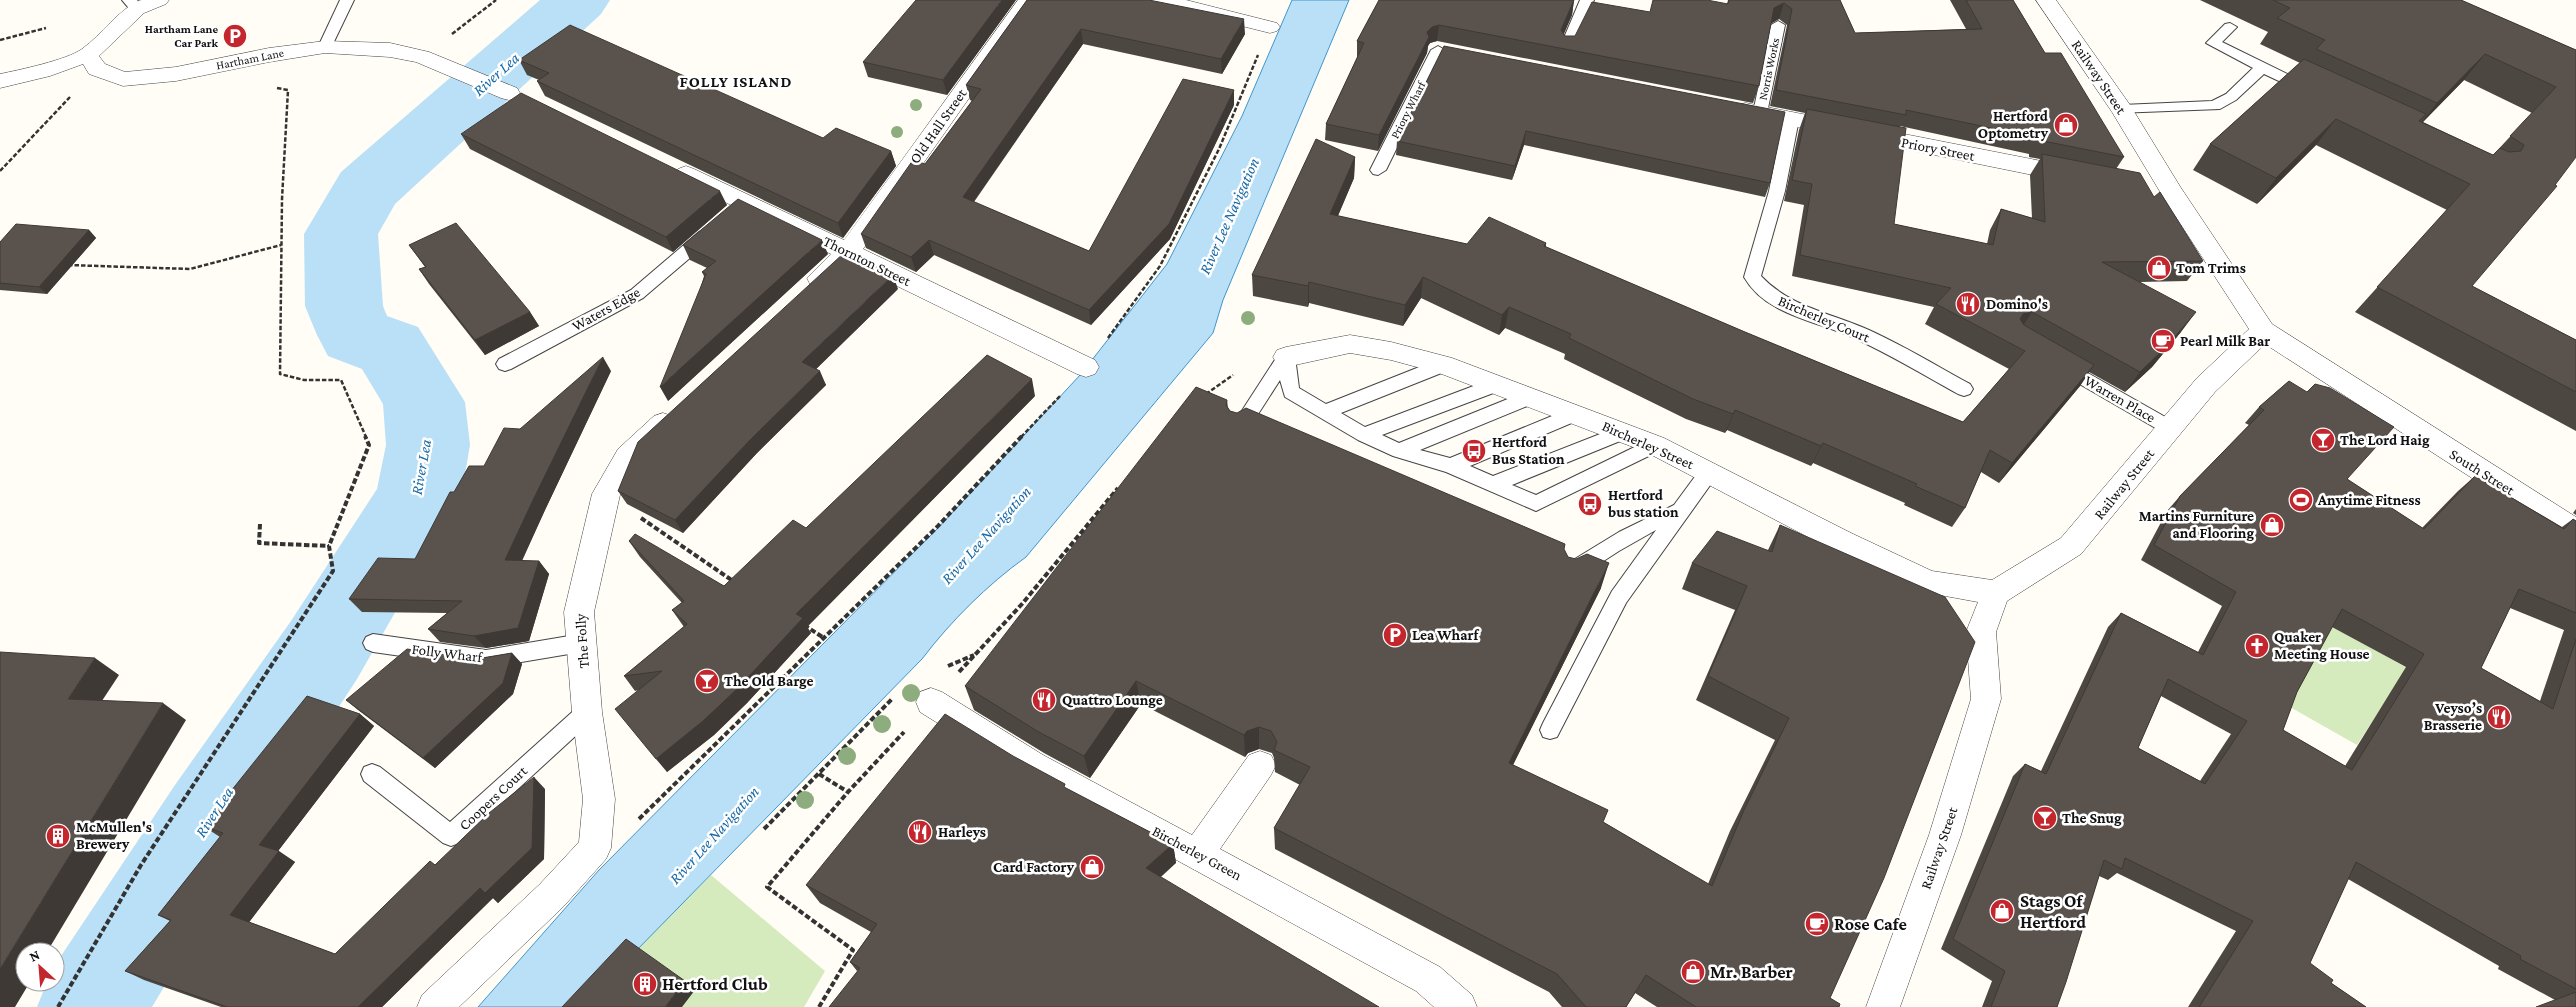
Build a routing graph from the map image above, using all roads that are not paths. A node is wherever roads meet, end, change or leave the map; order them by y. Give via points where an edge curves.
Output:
1 (159, 0) edge
2 (348, 0) edge
3 (1028, 0) edge
4 (1161, 0) edge
5 (1587, 0) edge
6 (2046, 0) edge
7 (133, 4) edge
8 (1778, 25) edge
9 (1270, 27) road end
10 (2230, 27) dead end
11 (325, 47) junction
12 (1567, 48) edge
13 (1448, 52) edge
14 (92, 62) junction
15 (2262, 68) junction
16 (0, 81) edge
17 (509, 92) dead end
18 (2315, 92) edge
19 (1730, 107) edge
20 (2122, 110) junction
21 (1760, 113) junction
22 (1791, 119) junction
23 (664, 164) edge
24 (1378, 170) dead end
25 (2097, 180) edge
26 (2144, 188) edge
27 (2172, 194) junction
28 (718, 224) edge
29 (848, 252) junction
30 (804, 292) edge
31 (2263, 331) junction
32 (1286, 357) junction
33 (2052, 360) edge
34 (505, 364) dead end
35 (1443, 365) junction
36 (1086, 367) road end
37 (1498, 384) junction
38 (1964, 390) dead end
39 (1531, 397) junction
40 (682, 405) edge
41 (1325, 412) junction
42 (1576, 414) junction
43 (2170, 428) junction
44 (1238, 432) edge
45 (1624, 432) junction
46 (1364, 435) junction
47 (1655, 445) junction
48 (1399, 451) junction
49 (1451, 466) junction
50 (1709, 472) junction
51 (1494, 484) junction
52 (1684, 509) junction
53 (2576, 531) edge
54 (1568, 574) edge
55 (1996, 593) junction
56 (373, 643) dead end
57 (581, 643) junction
58 (931, 702) road end
59 (587, 712) junction
60 (1550, 730) dead end
61 (1260, 765) edge
62 (372, 774) dead end
63 (1198, 854) junction
64 (434, 1007) edge
65 (1460, 1007) edge
66 (1883, 1007) edge

1 - 7 street
2 - 11 lane
3 - 29 street, Old Hall Street
4 - 9 street
5 - 12 lane
6 - 20 street, Railway Street
7 - 14 street
8 - 21 lane, Norris Works
10 - 15 lane via 2213,43
11 - 14 street, Hartham Lane via 176,74 123,79
11 - 17 street, Hartham Lane via 390,50 422,57
13 - 24 lane, Priory Wharf
14 - 16 street
15 - 18 lane
15 - 20 lane via 2231,98 2215,106
19 - 21 street, Priory Street
20 - 27 street, Railway Street
21 - 22 street, Priory Street
22 - 25 street, Priory Street
22 - 38 lane, Bircherley Court via 1777,191 1752,276 1760,288 1778,302 1850,328 1898,351
23 - 29 street, Thornton Street via 738,208
26 - 27 street
27 - 31 street, Railway Street
28 - 34 lane, Waters Edge via 637,294
29 - 30 street
29 - 36 street, Thornton Street
31 - 43 street, Railway Street via 2206,385
31 - 53 street, South Street
32 - 35 street, Bircherley Street via 1350,344
32 - 41 lane via 1291,392
32 - 44 lane
33 - 43 lane, Warren Place
35 - 37 street, Bircherley Street
35 - 41 lane
37 - 39 street, Bircherley Street
37 - 46 lane
39 - 42 street, Bircherley Street
39 - 48 lane
40 - 57 street, The Folly via 627,456 606,494 594,572 579,612
41 - 46 lane
42 - 45 street, Bircherley Street
42 - 49 lane
43 - 55 street, Railway Street via 2072,546
45 - 47 street, Bircherley Street
45 - 51 lane
46 - 48 lane
47 - 50 street, Bircherley Street
47 - 51 lane via 1536,503
48 - 49 lane
49 - 51 lane
50 - 52 lane
50 - 55 street, Bircherley Street via 1928,582
52 - 54 lane via 1640,527
52 - 60 lane via 1619,597
55 - 66 street, Railway Street via 1981,632 1986,699 1944,835
56 - 57 lane, Folly Wharf via 486,659
57 - 59 street, The Folly
58 - 63 street, Bircherley Green via 1032,765
59 - 62 lane, Coopers Court via 451,836
59 - 64 street, The Folly via 599,799 595,848 552,895
61 - 63 street
63 - 65 street, Bircherley Green via 1428,979

